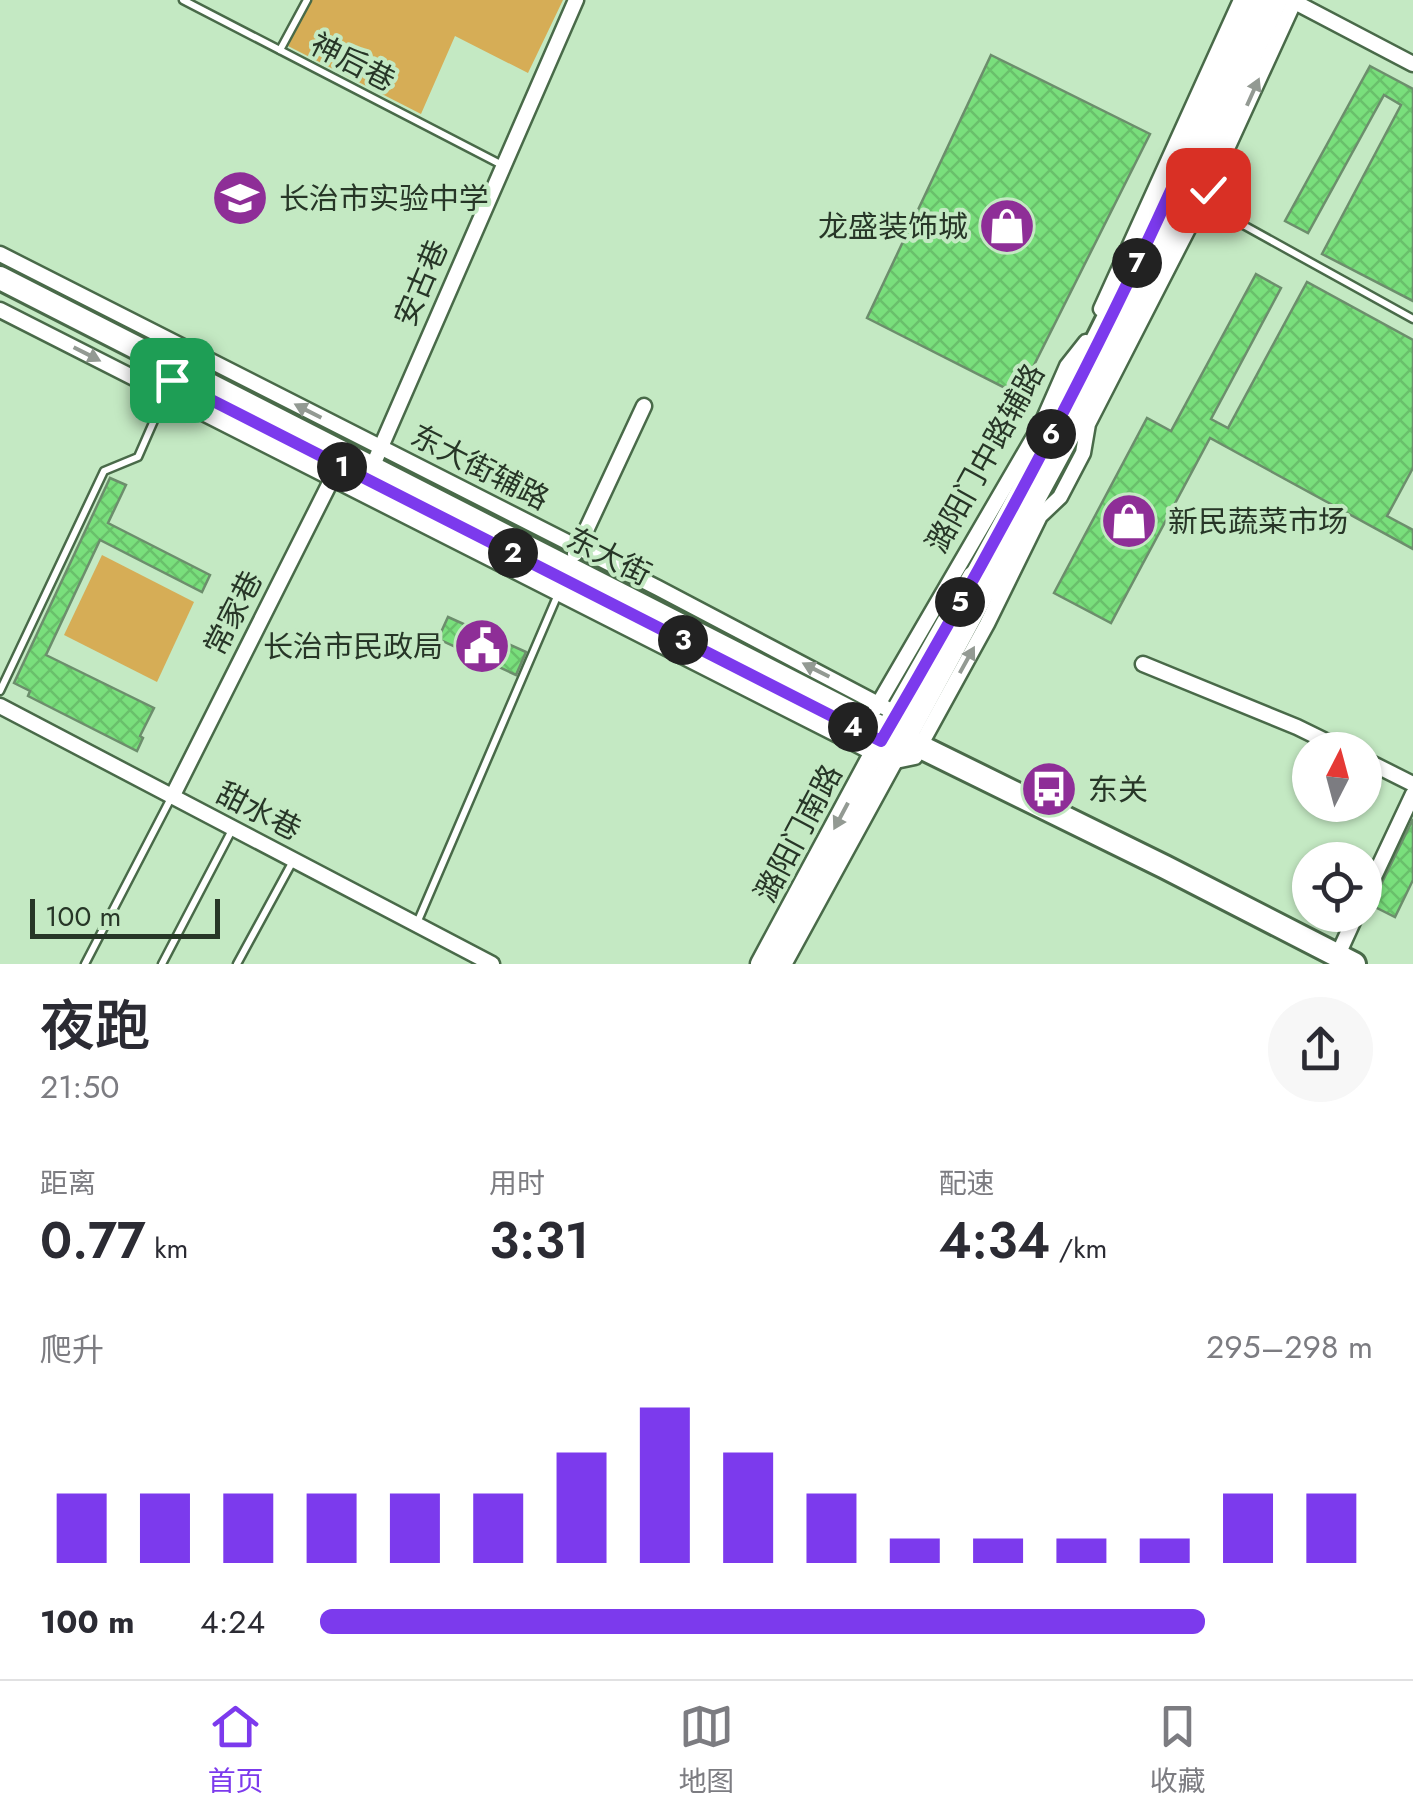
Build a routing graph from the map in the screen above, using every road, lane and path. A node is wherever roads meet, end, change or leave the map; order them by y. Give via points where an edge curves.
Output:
1 (183, 0) edge
2 (307, 0) edge
3 (576, 0) edge
4 (1241, 0) edge
5 (1258, 0) edge
6 (1289, 0) edge
7 (280, 50) junction
8 (1413, 64) edge
9 (502, 165) junction
10 (1187, 194) junction
11 (0, 254) edge
12 (0, 278) edge
13 (0, 292) edge
14 (0, 310) edge
15 (1413, 319) edge
16 (172, 381) junction
17 (644, 406) dead end
18 (373, 465) junction
19 (338, 466) junction
20 (567, 572) junction
21 (1142, 664) dead end
22 (0, 690) edge
23 (0, 706) edge
24 (1306, 732) edge
25 (894, 737) junction
26 (1382, 768) edge
27 (1413, 784) edge
28 (1413, 794) edge
29 (172, 797) junction
30 (233, 828) junction
31 (294, 860) junction
32 (1382, 860) edge
33 (416, 924) junction
34 (1349, 932) edge
35 (482, 962) edge
36 (1338, 962) edge
37 (85, 964) edge
38 (162, 964) edge
39 (238, 964) edge
40 (761, 964) edge
41 (781, 964) edge

1 - 7 lane, 神后巷
2 - 7 lane
3 - 9 street, 安古巷
4 - 25 street, 潞阳门中路辅路 via 1083,348 1067,366
5 - 10 main road
6 - 8 street
10 -> 6 main road
7 - 9 lane, 神后巷
9 - 18 street, 安古巷
10 - 15 lane
10 - 25 main road via 1094,388
18 -> 11 street, 东大街辅路
12 - 16 main road, 东大街
13 - 16 main road, 东大街
14 -> 16 street
16 - 19 main road, 东大街
16 - 22 lane via 138,457 104,471
17 - 20 street
18 - 19 main road, 东大街
18 - 20 main road, 东大街
19 - 20 street
19 - 29 street, 常家巷
20 - 25 main road, 东大街
20 - 25 street
20 - 33 lane
21 - 24 street
23 - 29 street, 甜水巷
25 - 36 main road, 东大街
25 -> 40 main road, 潞阳门南路
25 - 41 main road, 潞阳门南路
26 - 27 street
28 - 32 street
29 - 30 street, 甜水巷
29 - 37 lane
30 - 31 street, 甜水巷
30 - 38 lane
31 - 33 street, 甜水巷
31 - 39 lane
33 - 35 street, 甜水巷
34 - 36 street

